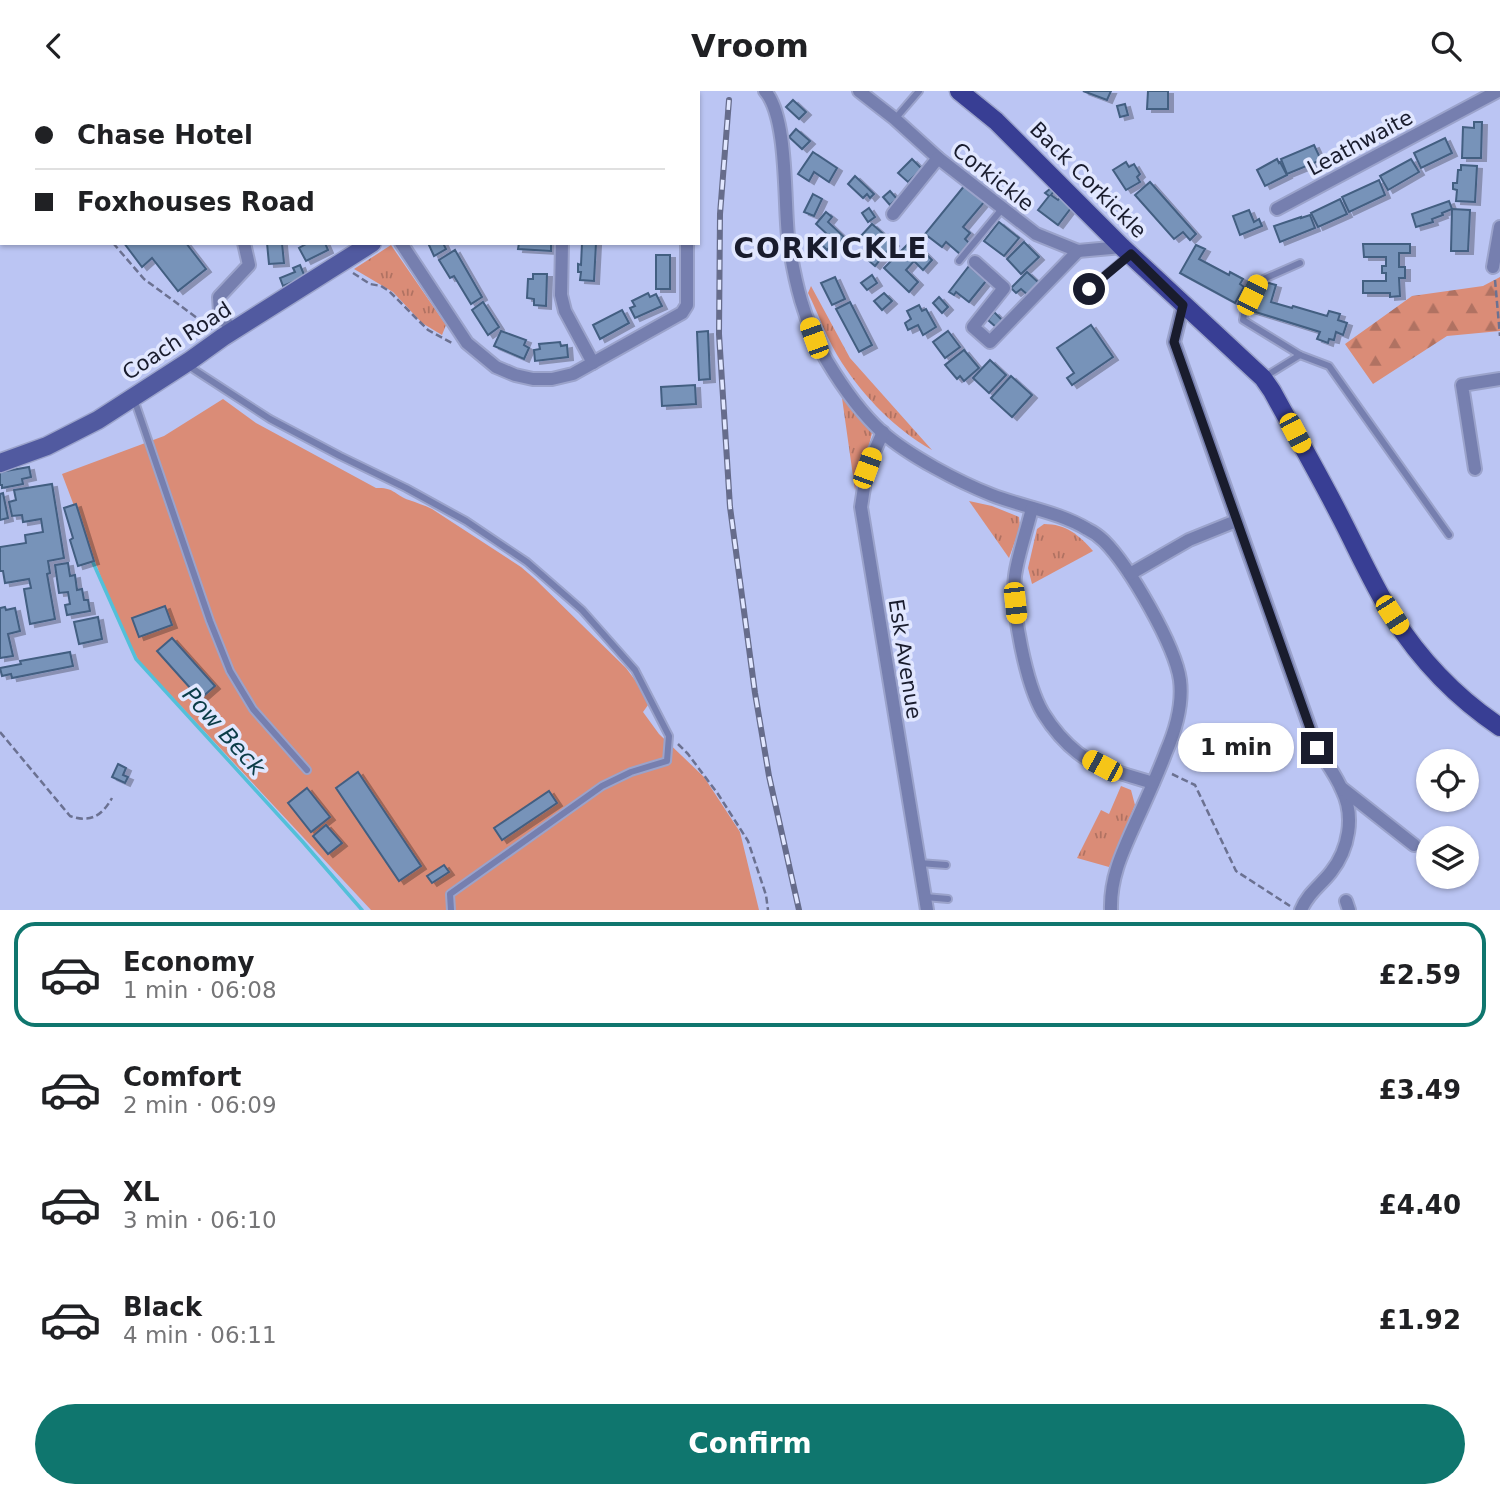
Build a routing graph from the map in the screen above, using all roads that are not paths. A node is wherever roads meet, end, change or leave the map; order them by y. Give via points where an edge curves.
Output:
1 (765, 91) edge
2 (859, 91) edge
3 (919, 91) edge
4 (959, 91) edge
5 (1498, 91) edge
6 (894, 120) junction
7 (938, 158) junction
8 (1002, 209) junction
9 (1277, 209) dead end
10 (893, 213) dead end
11 (1500, 226) edge
12 (244, 245) edge
13 (369, 245) edge
14 (402, 245) edge
15 (562, 245) edge
16 (687, 245) edge
17 (1078, 251) junction
18 (1127, 251) junction
19 (959, 261) dead end
20 (975, 262) dead end
21 (1300, 263) dead end
22 (1493, 267) road end
23 (1089, 289) dead end
24 (1183, 305) junction
25 (227, 335) junction
26 (1300, 355) junction
27 (185, 363) junction
28 (593, 363) junction
29 (1263, 378) junction
30 (1500, 379) edge
31 (134, 398) junction
32 (883, 432) junction
33 (0, 463) edge
34 (1475, 469) dead end
35 (1032, 508) junction
36 (1236, 521) junction
37 (1449, 535) dead end
38 (1130, 574) junction
39 (1500, 727) edge
40 (307, 770) dead end
41 (1153, 783) junction
42 (1342, 789) junction
43 (1414, 845) dead end
44 (919, 863) junction
45 (946, 865) dead end
46 (948, 899) dead end
47 (925, 900) edge
48 (451, 910) edge
49 (1111, 910) edge
50 (1301, 910) edge

1 - 32 street via 775,110 788,232 803,309 828,363
2 - 6 street, Corkickle
3 - 6 lane
4 - 18 main road, Back Corkickle via 996,121
5 - 9 street, Leathwaite
6 - 7 street, Corkickle
7 - 8 street, Corkickle
7 - 10 street
8 - 17 street, Corkickle via 1035,234
8 - 19 lane
11 - 22 street
12 - 25 street via 249,265 219,297
13 - 25 street, Coach Road
14 - 28 street via 462,337 496,367 533,379 552,379
15 - 28 street via 565,311
16 - 28 street via 687,305 682,313
17 - 18 street, Corkickle
17 - 20 street via 990,342 973,327 1004,288
18 - 23 lane
18 - 24 main road, Back Corkickle
21 - 26 lane via 1259,281 1243,320
24 - 29 main road, Back Corkickle
24 - 36 street via 1174,342
25 - 27 street, Coach Road
26 - 29 lane
26 - 37 lane via 1329,366
27 - 31 street, Coach Road
27 - 48 lane via 270,419 466,521 527,562 582,610 635,670 669,736 667,761 602,786 450,894
29 - 39 main road, Back Corkickle via 1405,635 1435,673
30 - 34 street via 1462,385
31 - 33 street, Coach Road via 47,446
31 - 40 lane via 230,671 253,709
32 - 35 street via 961,481
32 - 44 street, Esk Avenue via 867,468 861,507
35 - 38 street via 1086,528 1104,541
35 - 41 street via 1015,577 1015,603 1031,683 1042,711 1059,737 1080,755
36 - 38 street via 1189,540
36 - 42 street via 1317,748
38 - 41 street via 1166,638 1180,678 1178,718
41 - 49 street via 1116,869
42 - 43 street
42 - 50 street via 1348,806 1346,845
44 - 45 lane
44 - 47 street, Esk Avenue
46 - 47 lane

